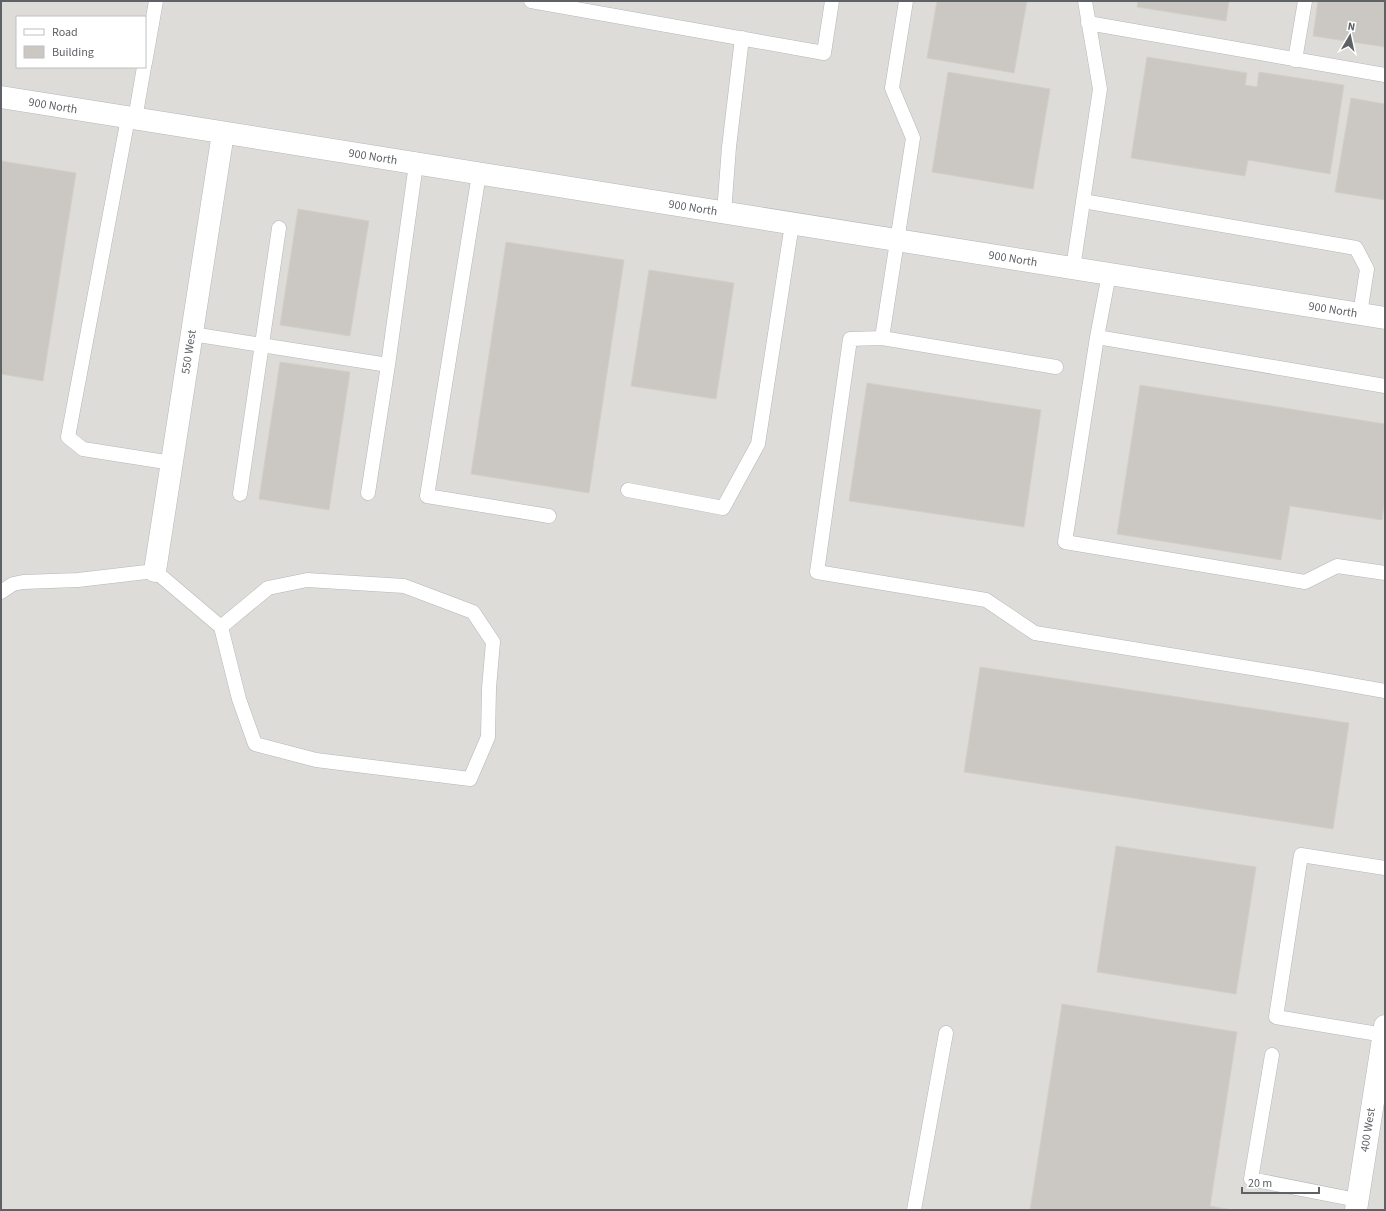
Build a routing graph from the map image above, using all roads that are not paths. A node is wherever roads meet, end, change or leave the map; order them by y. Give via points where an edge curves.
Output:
1 (156, 1) edge
2 (530, 1) edge
3 (832, 1) edge
4 (906, 1) edge
5 (1085, 1) edge
6 (1305, 1) edge
7 (1088, 23) junction
8 (742, 38) junction
9 (146, 56) edge
10 (1295, 60) junction
11 (144, 68) edge
12 (1385, 75) edge
13 (1, 97) edge
14 (132, 118) junction
15 (223, 133) junction
16 (416, 164) junction
17 (480, 174) junction
18 (1083, 201) junction
19 (724, 213) junction
20 (792, 224) junction
21 (279, 228) dead end
22 (897, 241) junction
23 (1073, 268) junction
24 (1109, 274) junction
25 (1360, 314) junction
26 (1385, 318) edge
27 (192, 334) junction
28 (1098, 337) junction
29 (882, 338) junction
30 (262, 345) junction
31 (388, 365) junction
32 (1056, 367) dead end
33 (1385, 386) edge
34 (172, 462) junction
35 (628, 490) dead end
36 (368, 493) dead end
37 (240, 494) dead end
38 (549, 516) dead end
39 (155, 571) junction
40 (1385, 573) edge
41 (1, 592) edge
42 (221, 628) junction
43 (1385, 691) edge
44 (1385, 868) edge
45 (1384, 1030) edge
46 (946, 1033) dead end
47 (1272, 1055) dead end
48 (1356, 1205) edge
49 (914, 1210) edge

1 - 9 lane
2 - 8 lane
3 - 8 lane via 824,53
4 - 22 lane via 892,88 913,138
5 - 7 lane
6 - 10 lane
7 - 10 lane
7 - 18 lane via 1100,90
8 - 19 lane
10 - 12 lane
11 - 14 lane
13 - 14 street, 900 North
14 - 15 street, 900 North
14 - 34 lane via 68,437 84,449
15 - 16 street, 900 North
15 - 27 street, 550 West
16 - 17 street, 900 North
16 - 31 lane
17 - 19 street, 900 North
17 - 38 lane via 427,496
18 - 23 lane
18 - 25 lane via 1356,248 1367,269
19 - 20 street, 900 North
20 - 22 street, 900 North
20 - 35 lane via 758,444 723,508
21 - 30 lane
22 - 23 street, 900 North
22 - 29 lane
23 - 24 street, 900 North
24 - 25 street, 900 North
24 - 28 lane
25 - 26 street, 900 North
27 - 30 lane
27 - 34 street, 550 West
28 - 33 lane
28 - 40 lane via 1065,542 1305,582 1338,566
29 - 32 lane
29 - 43 lane via 850,339 817,572 986,600 1035,633
30 - 31 lane
30 - 37 lane
31 - 36 lane
34 - 39 street, 550 West
39 - 41 lane via 78,580 23,582 13,584
39 - 42 lane
42 - 42 lane via 255,744 316,760 470,779 488,737 493,642 473,612 404,586 307,580 268,588
44 - 45 lane via 1302,855 1276,1017
45 - 48 street, 400 West
46 - 49 lane
47 - 48 lane via 1251,1179

